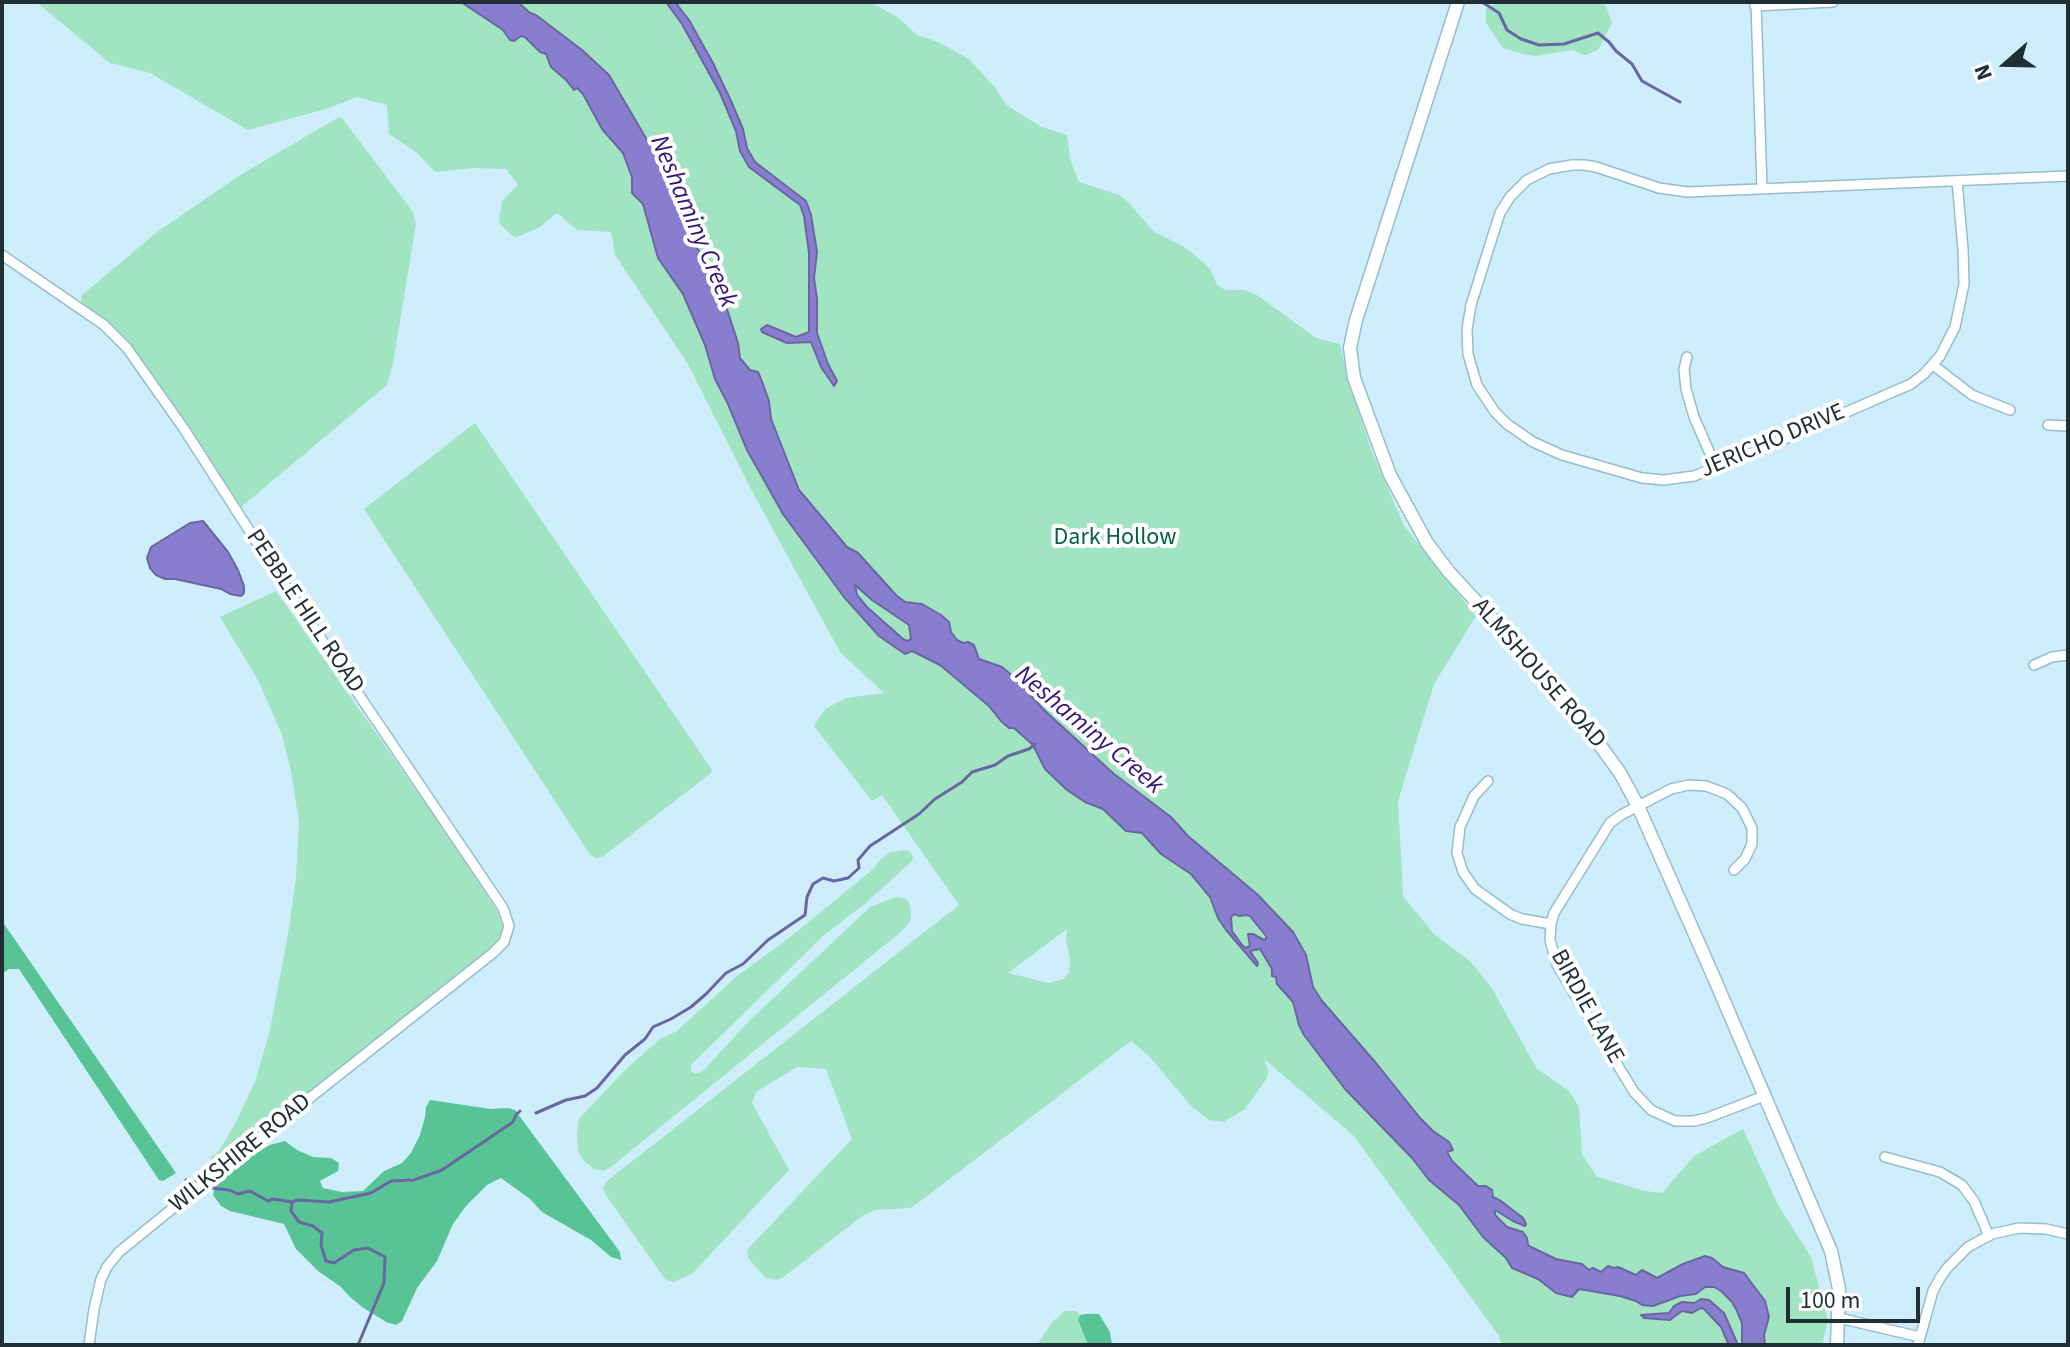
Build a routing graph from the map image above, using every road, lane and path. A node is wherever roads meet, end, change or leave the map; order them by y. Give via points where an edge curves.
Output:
1 (1458, 2) edge
2 (1833, 2) edge
3 (1756, 4) edge
4 (2068, 176) edge
5 (1957, 181) junction
6 (1762, 189) junction
7 (2, 255) edge
8 (1687, 357) dead end
9 (1933, 365) junction
10 (2010, 410) dead end
11 (2048, 425) dead end
12 (2068, 426) edge
13 (1716, 467) junction
14 (2068, 655) edge
15 (2034, 665) dead end
16 (1488, 781) dead end
17 (1638, 806) junction
18 (1734, 870) dead end
19 (1551, 924) junction
20 (442, 994) joint
21 (1764, 1096) junction
22 (1885, 1157) dead end
23 (2068, 1234) edge
24 (1989, 1236) junction
25 (1839, 1318) junction
26 (1919, 1341) edge
27 (89, 1345) edge
28 (1837, 1345) edge

1 - 17 main road, ALMSHOUSE ROAD via 1356,320 1350,348 1354,378 1390,475 1427,543 1589,730
2 - 3 street
3 - 6 street
4 - 5 street, JERICHO DRIVE
5 - 6 street, JERICHO DRIVE
5 - 9 street, JERICHO DRIVE via 1963,294 1949,342
6 - 13 street, JERICHO DRIVE via 1671,190 1584,165 1538,174 1510,197 1500,213 1467,321 1468,354 1477,385 1501,418 1533,442 1642,478 1680,479
7 - 20 street, PEBBLE HILL ROAD via 104,325 127,348 503,908 509,926 504,942
8 - 13 street via 1686,389
9 - 10 street via 1972,395
9 - 13 street, JERICHO DRIVE via 1911,384
11 - 12 street
14 - 15 street
16 - 19 street via 1474,796 1460,827 1457,853 1463,872 1475,889 1510,914
17 - 18 street, BIRDIE LANE via 1689,785 1727,794 1750,820 1753,836 1749,853
17 - 19 street, BIRDIE LANE via 1608,825
17 - 21 main road, ALMSHOUSE ROAD
19 - 21 street, BIRDIE LANE via 1557,965 1634,1092 1651,1110 1675,1121 1694,1121
20 - 27 street, WILKSHIRE ROAD via 119,1252 101,1279
21 - 25 main road, ALMSHOUSE ROAD via 1831,1251
22 - 24 street via 1940,1172 1962,1185
23 - 24 street via 2032,1227
24 - 26 street via 1948,1267 1933,1291
25 - 26 street
25 - 28 main road, ALMSHOUSE ROAD

